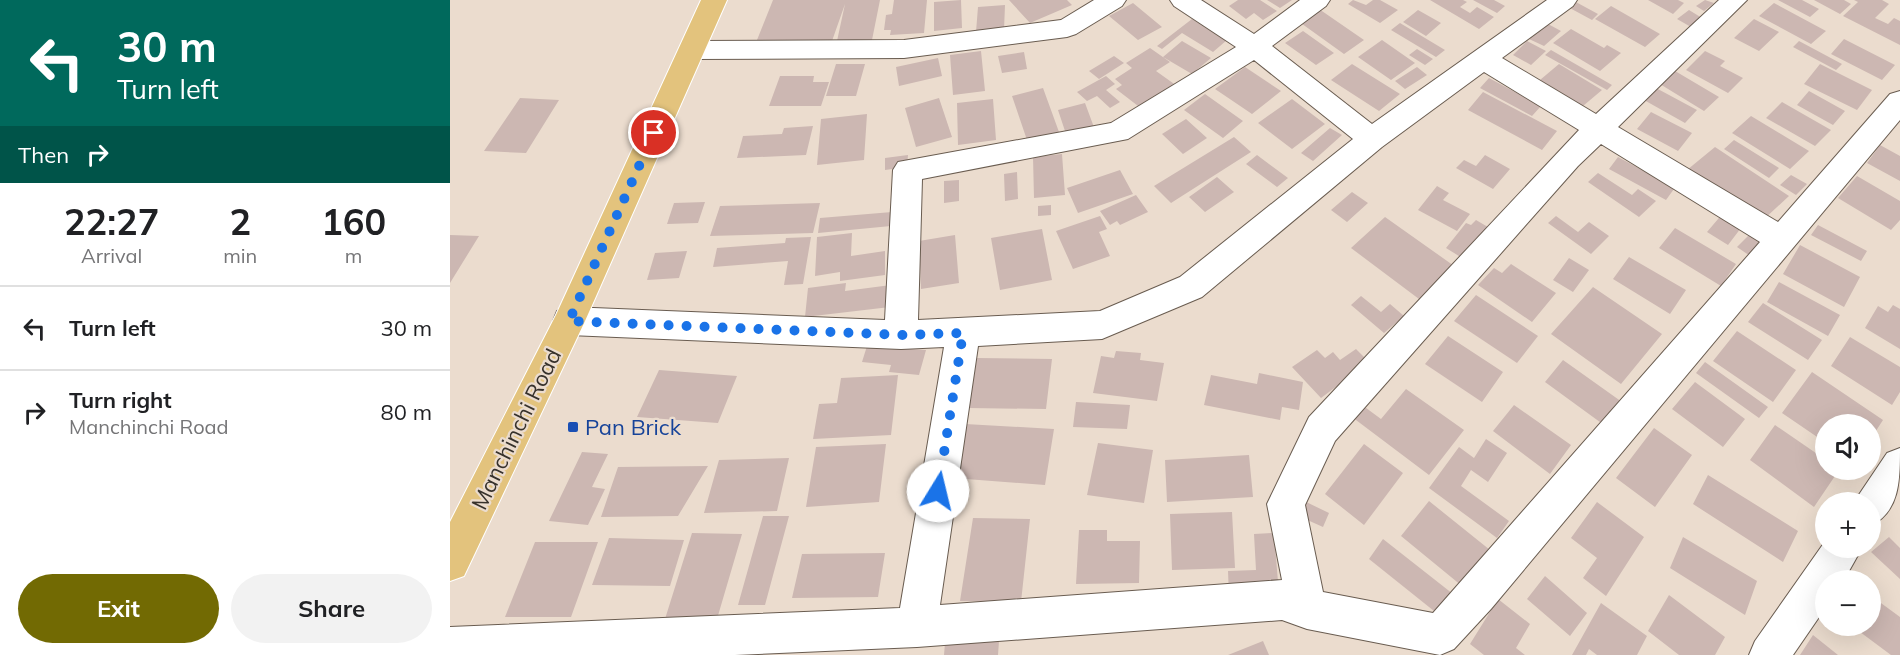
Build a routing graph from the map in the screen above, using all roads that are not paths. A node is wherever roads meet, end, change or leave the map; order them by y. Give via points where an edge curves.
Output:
1 (714, 0) edge
2 (1113, 0) edge
3 (1183, 0) edge
4 (1317, 0) edge
5 (1564, 0) edge
6 (1734, 0) edge
7 (1254, 46) junction
8 (693, 50) junction
9 (1483, 59) junction
10 (1900, 101) edge
11 (1600, 129) junction
12 (1372, 139) junction
13 (1782, 240) junction
14 (569, 321) junction
15 (963, 333) junction
16 (901, 335) junction
17 (1900, 465) edge
18 (1881, 492) edge
19 (1836, 558) edge
20 (450, 562) edge
21 (1308, 609) junction
22 (917, 627) junction
23 (450, 647) edge
24 (1769, 655) edge

1 - 8 main road, Manchinchi Road
2 - 8 street via 1067,28 904,49
3 - 7 street
4 - 7 street
5 - 9 street
6 - 11 street
7 - 12 street
7 - 16 street via 1118,132 908,170
8 - 14 main road, Manchinchi Road
9 - 11 street
9 - 12 street
10 - 13 street
11 - 13 street
11 - 21 street via 1568,158 1322,429 1286,504
12 - 15 street via 1191,287 1102,325
13 - 21 street via 1440,635
14 - 16 street
14 - 20 main road, Manchinchi Road
15 - 16 street
15 - 22 street
17 - 18 street
19 - 24 street
21 - 22 street via 1282,600
22 - 23 street

